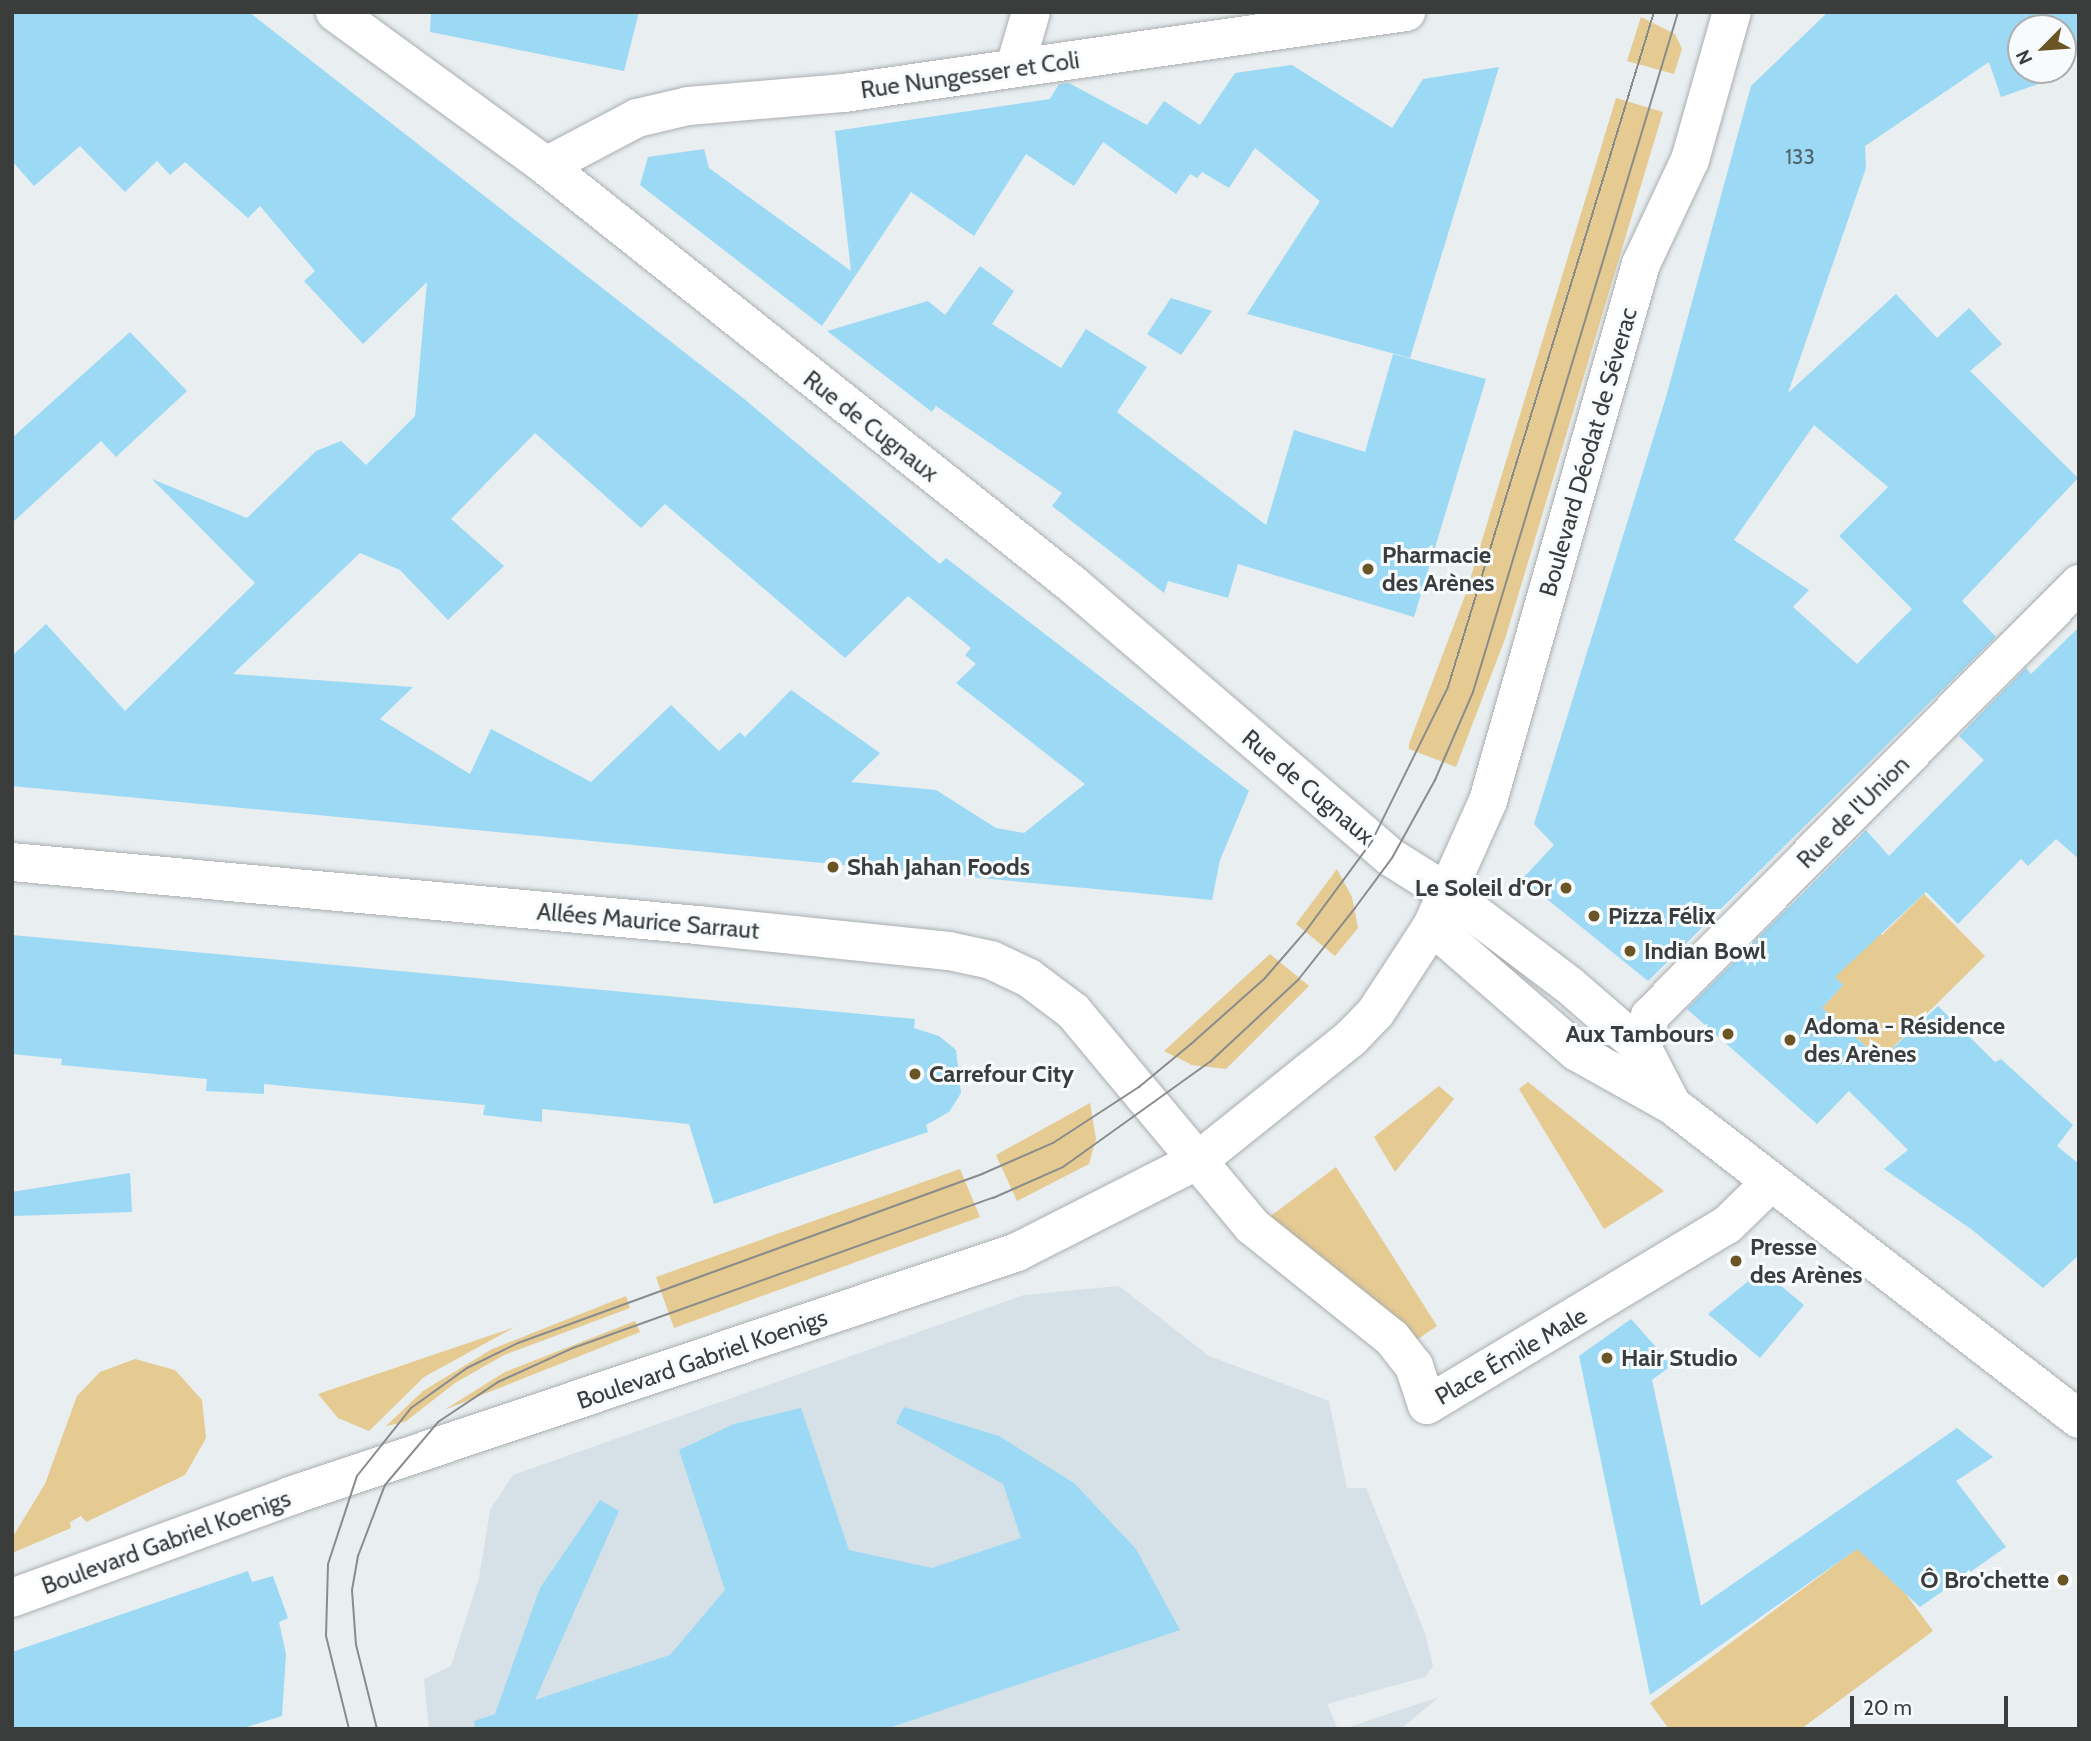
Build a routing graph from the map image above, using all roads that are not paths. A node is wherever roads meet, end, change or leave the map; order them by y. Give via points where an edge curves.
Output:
1 (335, 12) edge
2 (1031, 12) edge
3 (1406, 12) edge
4 (1732, 12) edge
5 (1015, 67) junction
6 (546, 166) junction
7 (2079, 584) edge
8 (12, 862) edge
9 (1439, 909) junction
10 (1643, 1049) junction
11 (1671, 1105) junction
12 (1200, 1159) junction
13 (1770, 1183) junction
14 (2079, 1419) edge
15 (12, 1598) edge

1 - 6 street, Rue de Cugnaux
2 - 5 street
3 - 5 street, Rue Nungesser et Coli
4 - 9 street, Boulevard Déodat de Séverac via 1690,160 1641,264 1488,801
5 - 6 street, Rue Nungesser et Coli via 844,93 688,106 637,118
6 - 9 street, Rue de Cugnaux via 1072,584 1392,858
7 - 10 street, Rue de l'Union via 1650,1016
8 - 12 street, Allées Maurice Sarraut via 697,925 949,951 991,961 1029,978 1073,1011
9 - 10 street via 1606,1016
9 - 11 street via 1577,1052
9 - 12 street, Boulevard Gabriel Koenigs via 1376,1012 1351,1038
10 - 11 street
11 - 13 street
12 - 13 street, Place Émile Male via 1252,1226 1392,1338 1414,1366 1427,1405 1727,1225
12 - 15 street, Boulevard Gabriel Koenigs via 1017,1252 290,1496
13 - 14 street

